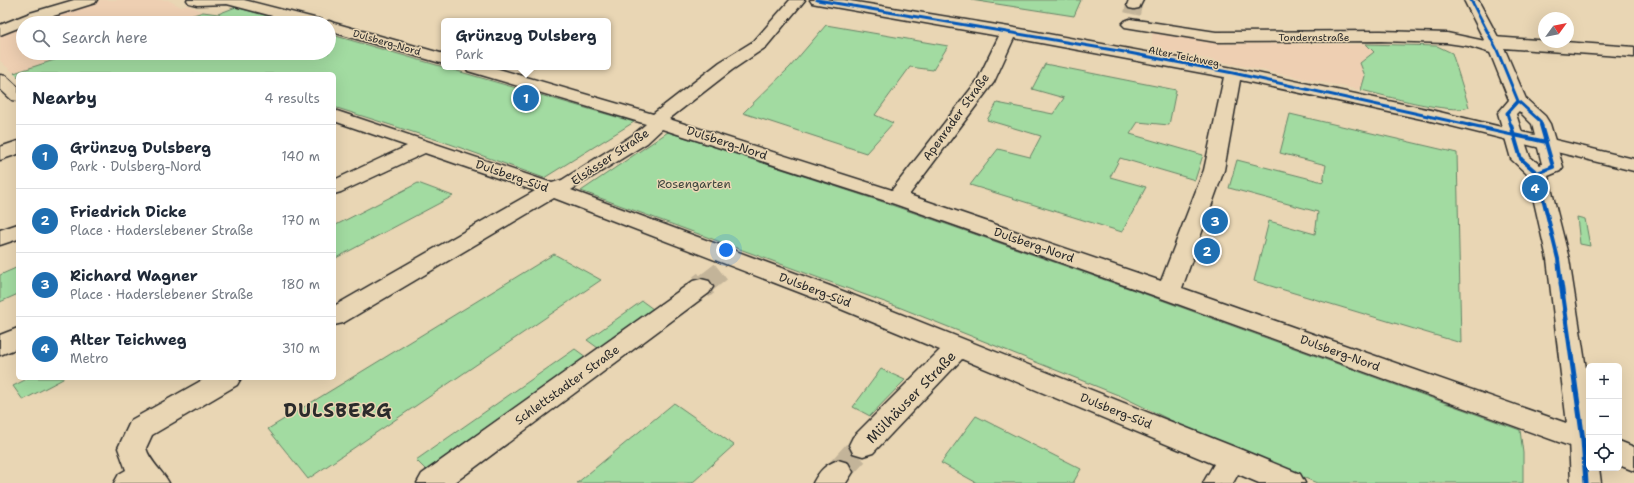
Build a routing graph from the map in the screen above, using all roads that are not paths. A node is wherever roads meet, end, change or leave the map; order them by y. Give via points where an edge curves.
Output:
1 (90, 0) edge
2 (194, 0) edge
3 (227, 0) edge
4 (798, 0) edge
5 (817, 0) edge
6 (1471, 0) edge
7 (1133, 11) edge
8 (35, 16) edge
9 (290, 16) edge
10 (16, 24) edge
11 (336, 28) edge
12 (0, 30) edge
13 (1009, 32) junction
14 (1495, 46) junction
15 (1119, 51) junction
16 (1634, 52) edge
17 (441, 58) edge
18 (484, 70) edge
19 (1233, 73) junction
20 (1518, 101) junction
21 (336, 116) edge
22 (656, 121) junction
23 (1513, 134) junction
24 (1546, 142) junction
25 (423, 146) junction
26 (16, 148) edge
27 (0, 154) edge
28 (1634, 165) edge
29 (1537, 173) junction
30 (336, 187) edge
31 (552, 190) junction
32 (896, 198) junction
33 (16, 232) edge
34 (0, 238) edge
35 (701, 287) tunnel mouth
36 (1169, 292) junction
37 (336, 316) edge
38 (16, 338) edge
39 (0, 346) edge
40 (958, 348) junction
41 (225, 380) edge
42 (1586, 441) edge
43 (863, 446) tunnel mouth
44 (1622, 454) edge
45 (1232, 458) junction
46 (1634, 459) edge
47 (1586, 471) edge
48 (143, 480) edge
49 (432, 483) edge
50 (1218, 483) edge
51 (1290, 483) edge
52 (1586, 483) edge

1 - 8 street
2 - 3 street
3 - 9 street
4 - 22 street, Elsässer Straße via 760,44 726,66
5 - 13 street, Alter Teichweg
6 - 14 street
7 - 14 street, Tondernstraße via 1216,37 1448,38
7 - 15 street
10 - 12 street
11 - 17 street, Dulsberg-Nord
13 - 15 street, Alter Teichweg
13 - 32 street, Apenrader Straße via 985,82
14 - 16 street, Tondernstraße
14 - 20 street
15 - 19 street, Alter Teichweg
18 - 22 street, Dulsberg-Nord
19 - 23 street, Alter Teichweg
19 - 36 street via 1214,170
20 - 23 street via 1507,113
20 - 24 street via 1539,120
21 - 25 street, Dulsberg-Süd
22 - 31 street, Elsässer Straße via 654,127 640,139 569,184
22 - 32 street, Dulsberg-Nord
23 - 24 street, Alter Teichweg
23 - 29 street via 1521,159
24 - 28 street, Alter Teichweg
24 - 29 street via 1553,167
25 - 30 street
25 - 31 street, Dulsberg-Süd
26 - 27 street
29 - 42 street via 1558,259
31 - 37 street, Elsässer Straße
31 - 40 street, Dulsberg-Süd via 729,264 822,292
32 - 36 street, Dulsberg-Nord
33 - 34 street
35 - 49 street, Schlettstadter Straße
36 - 42 street, Dulsberg-Nord
38 - 39 street
40 - 43 street, Mülhäuser Straße
40 - 45 street, Dulsberg-Süd
41 - 48 street via 141,428 132,448
44 - 46 street
45 - 50 street
45 - 51 street, Dulsberg-Süd
47 - 52 street

